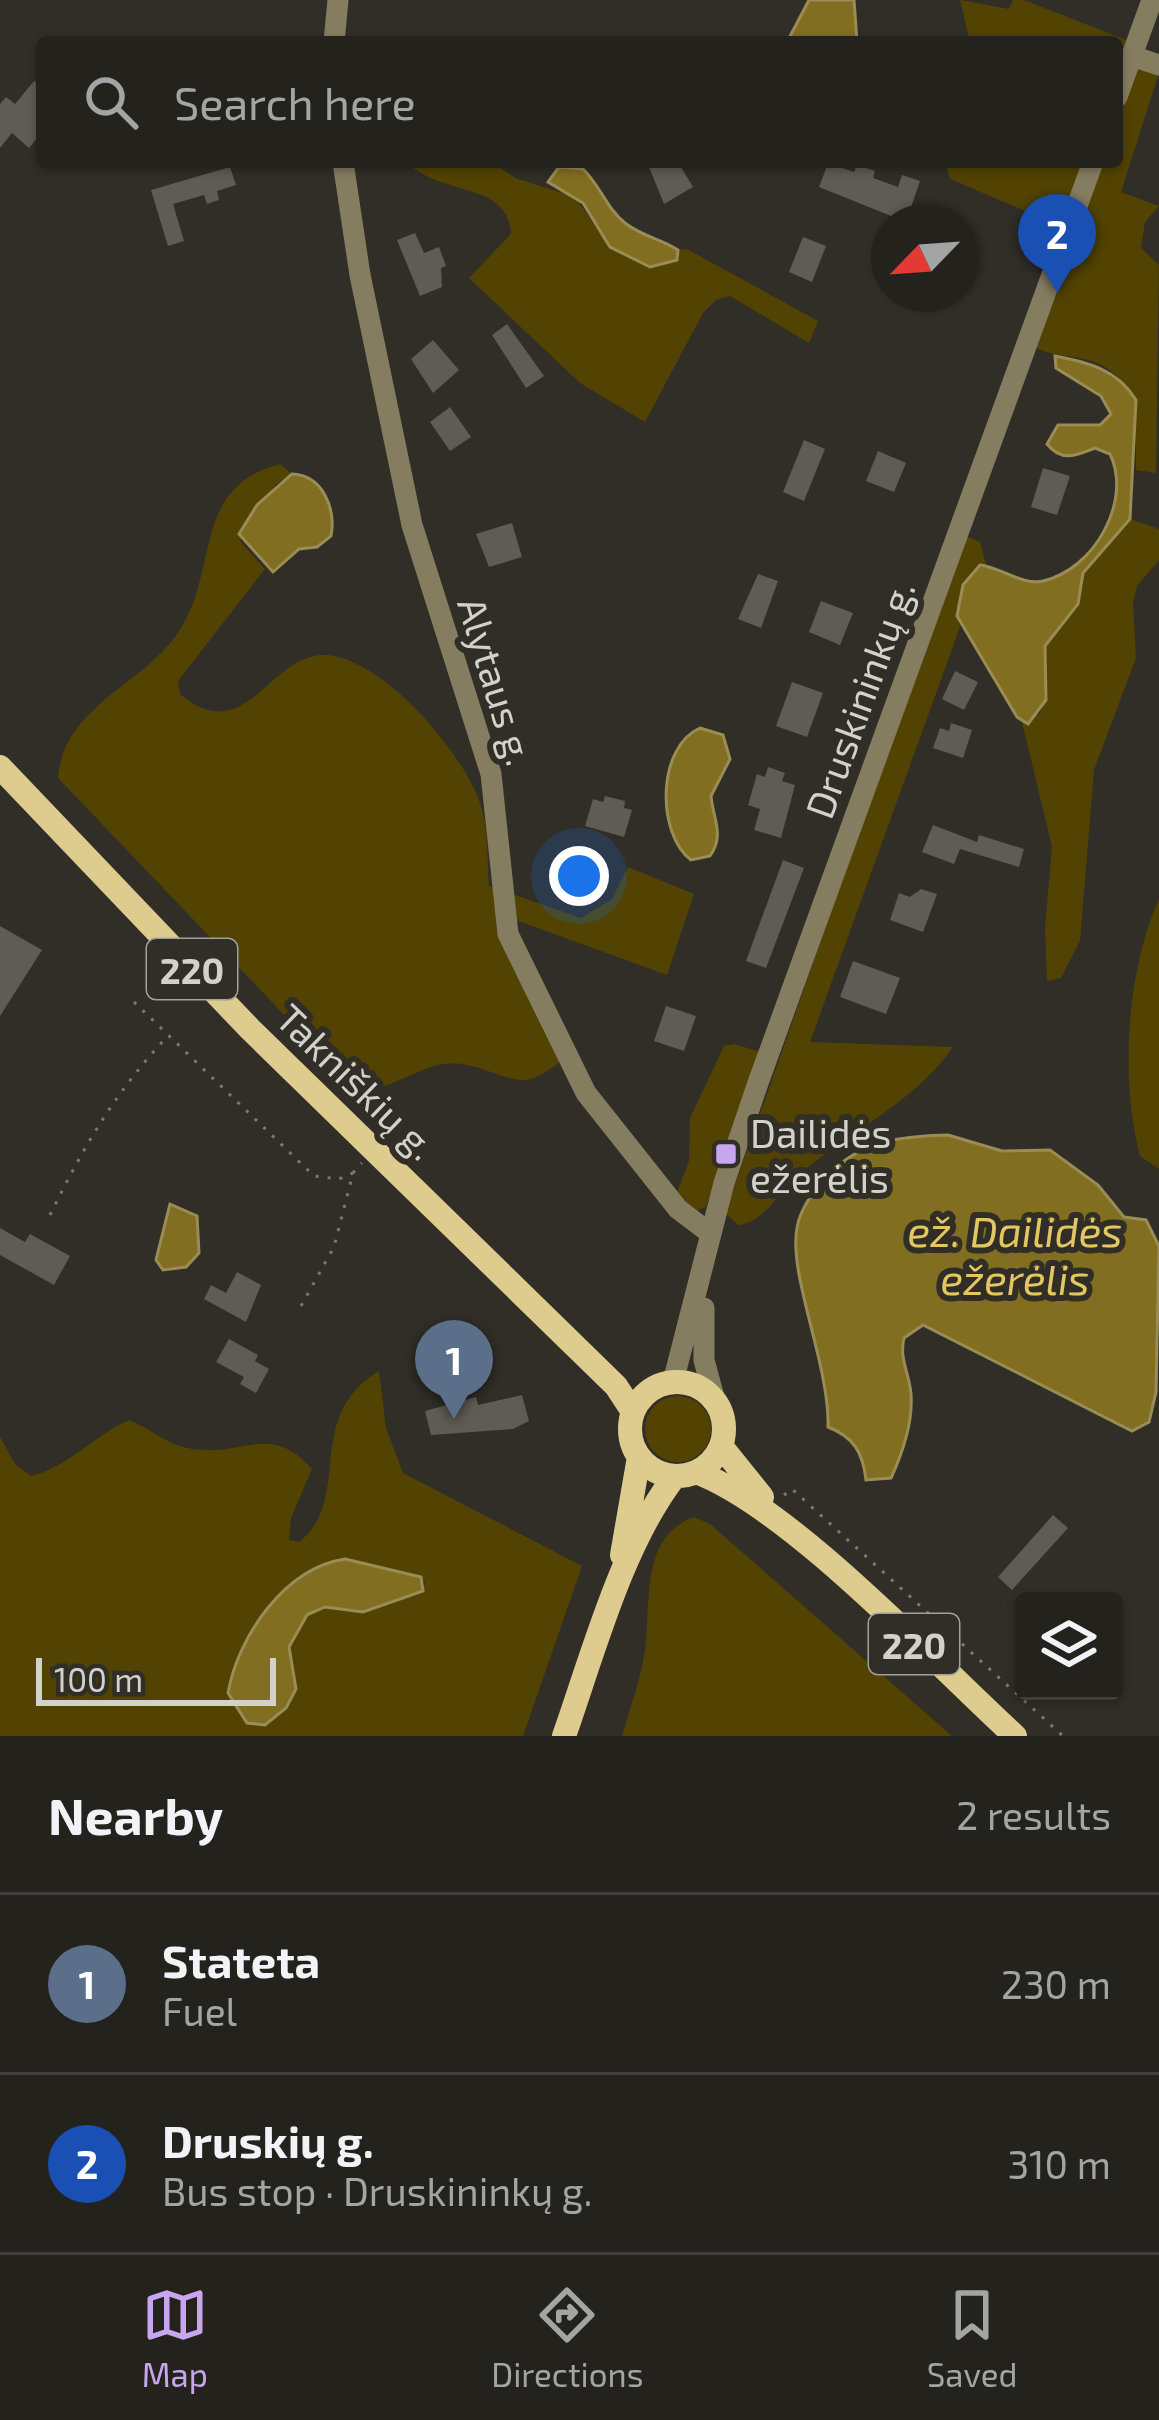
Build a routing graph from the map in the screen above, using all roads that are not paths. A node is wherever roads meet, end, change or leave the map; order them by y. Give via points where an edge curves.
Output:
1 (338, 0) edge
2 (1152, 0) edge
3 (335, 36) edge
4 (1132, 56) junction
5 (1159, 65) edge
6 (1123, 81) edge
7 (345, 168) edge
8 (1091, 168) edge
9 (0, 767) edge
10 (711, 1234) junction
11 (468, 1237) junction
12 (705, 1265) junction
13 (665, 1384) junction
14 (715, 1401) junction
15 (633, 1412) junction
16 (721, 1446) junction
17 (639, 1457) junction
18 (686, 1474) junction
19 (812, 1551) junction
20 (609, 1612) junction
21 (564, 1736) edge
22 (1015, 1736) edge

1 - 3 street
2 - 4 street
4 - 5 street
4 - 6 street
7 - 10 street, Alytaus g. via 412,525 491,774 508,934 586,1093 678,1210
8 - 10 street, Druskininkų g. via 758,1083
9 - 11 main road, Takniškių g. / 220 via 219,998
10 - 12 street, Druskininkų g.
11 - 13 main road, 220 via 627,1376
11 - 15 main road, 220
12 - 13 street
12 - 14 street via 704,1360
13 - 14 main road, 220 via 689,1383
13 - 15 main road
14 - 16 main road
15 - 17 main road
16 - 18 main road
16 - 19 main road, 220
17 - 18 main road, 220 via 655,1471
17 - 20 main road
18 - 19 main road, 220 via 723,1482
18 - 20 main road via 658,1498
19 - 22 main road, 220
20 - 21 main road

